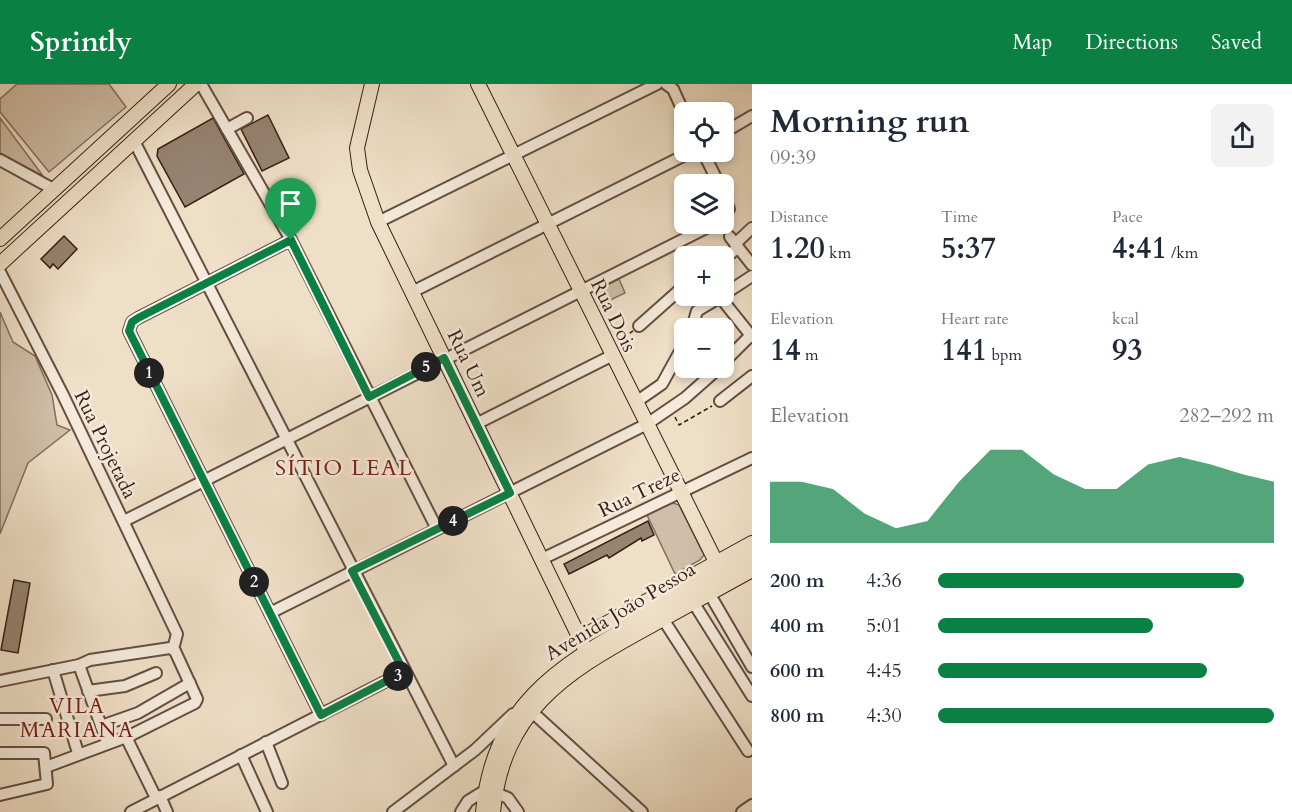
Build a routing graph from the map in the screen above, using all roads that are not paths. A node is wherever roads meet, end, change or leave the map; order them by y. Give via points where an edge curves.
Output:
1 (169, 84) edge
2 (196, 84) edge
3 (201, 84) edge
4 (372, 84) edge
5 (478, 84) edge
6 (657, 84) edge
7 (669, 87) edge
8 (678, 102) edge
9 (752, 116) edge
10 (247, 118) dead end
11 (734, 127) edge
12 (227, 129) junction
13 (108, 140) junction
14 (134, 141) junction
15 (513, 156) junction
16 (0, 160) edge
17 (674, 160) edge
18 (90, 180) junction
19 (53, 189) junction
20 (378, 222) junction
21 (547, 224) junction
22 (752, 228) edge
23 (694, 234) edge
24 (0, 238) edge
25 (291, 240) junction
26 (734, 243) junction
27 (732, 246) edge
28 (18, 248) junction
29 (0, 264) edge
30 (752, 265) edge
31 (0, 272) edge
32 (752, 276) edge
33 (207, 283) junction
34 (734, 288) edge
35 (580, 290) junction
36 (412, 292) junction
37 (674, 295) edge
38 (705, 306) edge
39 (730, 306) edge
40 (695, 318) edge
41 (639, 327) road end
42 (752, 336) edge
43 (610, 351) junction
44 (734, 353) edge
45 (444, 358) junction
46 (674, 362) edge
47 (752, 376) edge
48 (706, 378) edge
49 (369, 397) junction
50 (720, 400) road end
51 (636, 402) junction
52 (476, 424) junction
53 (647, 424) junction
54 (286, 438) junction
55 (752, 458) edge
56 (204, 481) junction
57 (681, 492) junction
58 (510, 493) junction
59 (124, 521) junction
60 (437, 529) junction
61 (752, 543) edge
62 (752, 556) edge
63 (542, 559) junction
64 (716, 562) junction
65 (752, 570) edge
66 (352, 571) junction
67 (709, 593) junction
68 (693, 602) junction
69 (270, 613) junction
70 (663, 619) junction
71 (584, 645) junction
72 (173, 649) junction
73 (79, 665) junction
74 (752, 667) edge
75 (53, 670) junction
76 (404, 672) junction
77 (156, 673) dead end
78 (0, 681) edge
79 (190, 683) junction
80 (88, 691) junction
81 (752, 696) edge
82 (528, 707) junction
83 (321, 715) junction
84 (0, 718) edge
85 (46, 719) dead end
86 (101, 726) junction
87 (126, 737) junction
88 (107, 742) junction
89 (266, 742) junction
90 (475, 750) junction
91 (748, 752) dead end
92 (0, 753) edge
93 (78, 753) junction
94 (241, 755) junction
95 (494, 758) junction
96 (454, 766) junction
97 (46, 767) junction
98 (282, 783) dead end
99 (491, 791) junction
100 (0, 795) edge
101 (158, 797) junction
102 (752, 805) edge
103 (131, 812) edge
104 (167, 812) edge
105 (267, 812) edge
106 (393, 812) edge
107 (461, 812) edge
108 (483, 812) edge
109 (493, 812) edge
110 (518, 812) edge
111 (642, 812) edge
112 (742, 812) edge

1 - 13 main road
2 - 14 main road
3 - 12 street
4 - 20 main road, Rua Um via 357,148 360,170
5 - 15 main road, Rua Dois
6 - 15 street
7 - 8 street
9 - 11 street
10 - 12 street
12 - 25 street
13 - 18 main road via 86,170 85,176
13 - 19 main road
14 - 18 main road
14 - 33 street
15 - 20 street
15 - 21 main road, Rua Dois
16 - 19 street
17 - 21 street
18 - 28 main road
19 - 24 main road
19 - 28 main road via 58,195 57,202 26,231
20 - 36 main road, Rua Um
21 - 35 main road, Rua Dois
21 - 36 street
22 - 26 street
23 - 35 street
25 - 33 street
25 - 49 street
26 - 27 street
26 - 30 street
28 - 29 main road
31 - 59 street, Rua Projetada
32 - 34 street
33 - 54 street
33 - 56 street via 138,318 129,327
35 - 43 main road, Rua Dois
35 - 45 street
36 - 45 main road, Rua Um
37 - 41 street
38 - 40 street via 697,311
39 - 42 street
42 - 44 street
43 - 51 main road, Rua Dois
43 - 52 street
45 - 49 street
45 - 52 main road, Rua Um
46 - 51 street via 662,384
47 - 50 street
48 - 53 street
49 - 54 street
49 - 60 street
51 - 53 main road, Rua Dois
52 - 58 main road, Rua Um
53 - 57 main road, Rua Dois
53 - 58 street
54 - 56 street
54 - 66 street
55 - 57 street, Rua Treze
56 - 59 street
56 - 69 street
57 - 63 street, Rua Treze
57 - 64 main road, Rua Dois
58 - 60 street
58 - 63 main road, Rua Um
59 - 72 street, Rua Projetada via 177,634
60 - 66 street
61 - 64 main road
62 - 71 main road, Avenida João Pessoa
63 - 71 main road, Rua Um
64 - 71 main road
65 - 67 main road, Avenida João Pessoa
66 - 69 street
66 - 76 street
67 - 68 main road, Avenida João Pessoa
67 - 74 street
68 - 70 main road, Avenida João Pessoa
68 - 81 street
69 - 83 street
70 - 82 main road, Avenida João Pessoa via 579,668
70 - 91 street
71 - 82 main road, Avenida João Pessoa via 545,681
72 - 73 street via 90,660
72 - 79 street
73 - 75 street
73 - 80 street
75 - 78 street
75 - 93 street
76 - 83 street
76 - 96 street
77 - 80 street via 125,686
79 - 86 street via 138,713
79 - 87 street via 197,699 195,704
80 - 86 street
82 - 90 street
82 - 95 main road, Avenida João Pessoa via 508,728
82 - 99 main road, Avenida João Pessoa
82 - 111 street
83 - 89 street
84 - 85 street
86 - 88 street
87 - 88 street
87 - 101 street
88 - 93 street
89 - 94 street
89 - 98 street
90 - 95 street via 488,752
90 - 96 street
92 - 97 street via 44,753
93 - 97 street
94 - 101 street
94 - 105 street
95 - 99 main road, Avenida João Pessoa
96 - 106 street
97 - 100 street via 47,784
99 - 107 street via 468,801
99 - 108 main road, Avenida João Pessoa
99 - 109 main road, Avenida João Pessoa
99 - 110 street via 508,798
101 - 103 street
101 - 104 street
102 - 112 street

